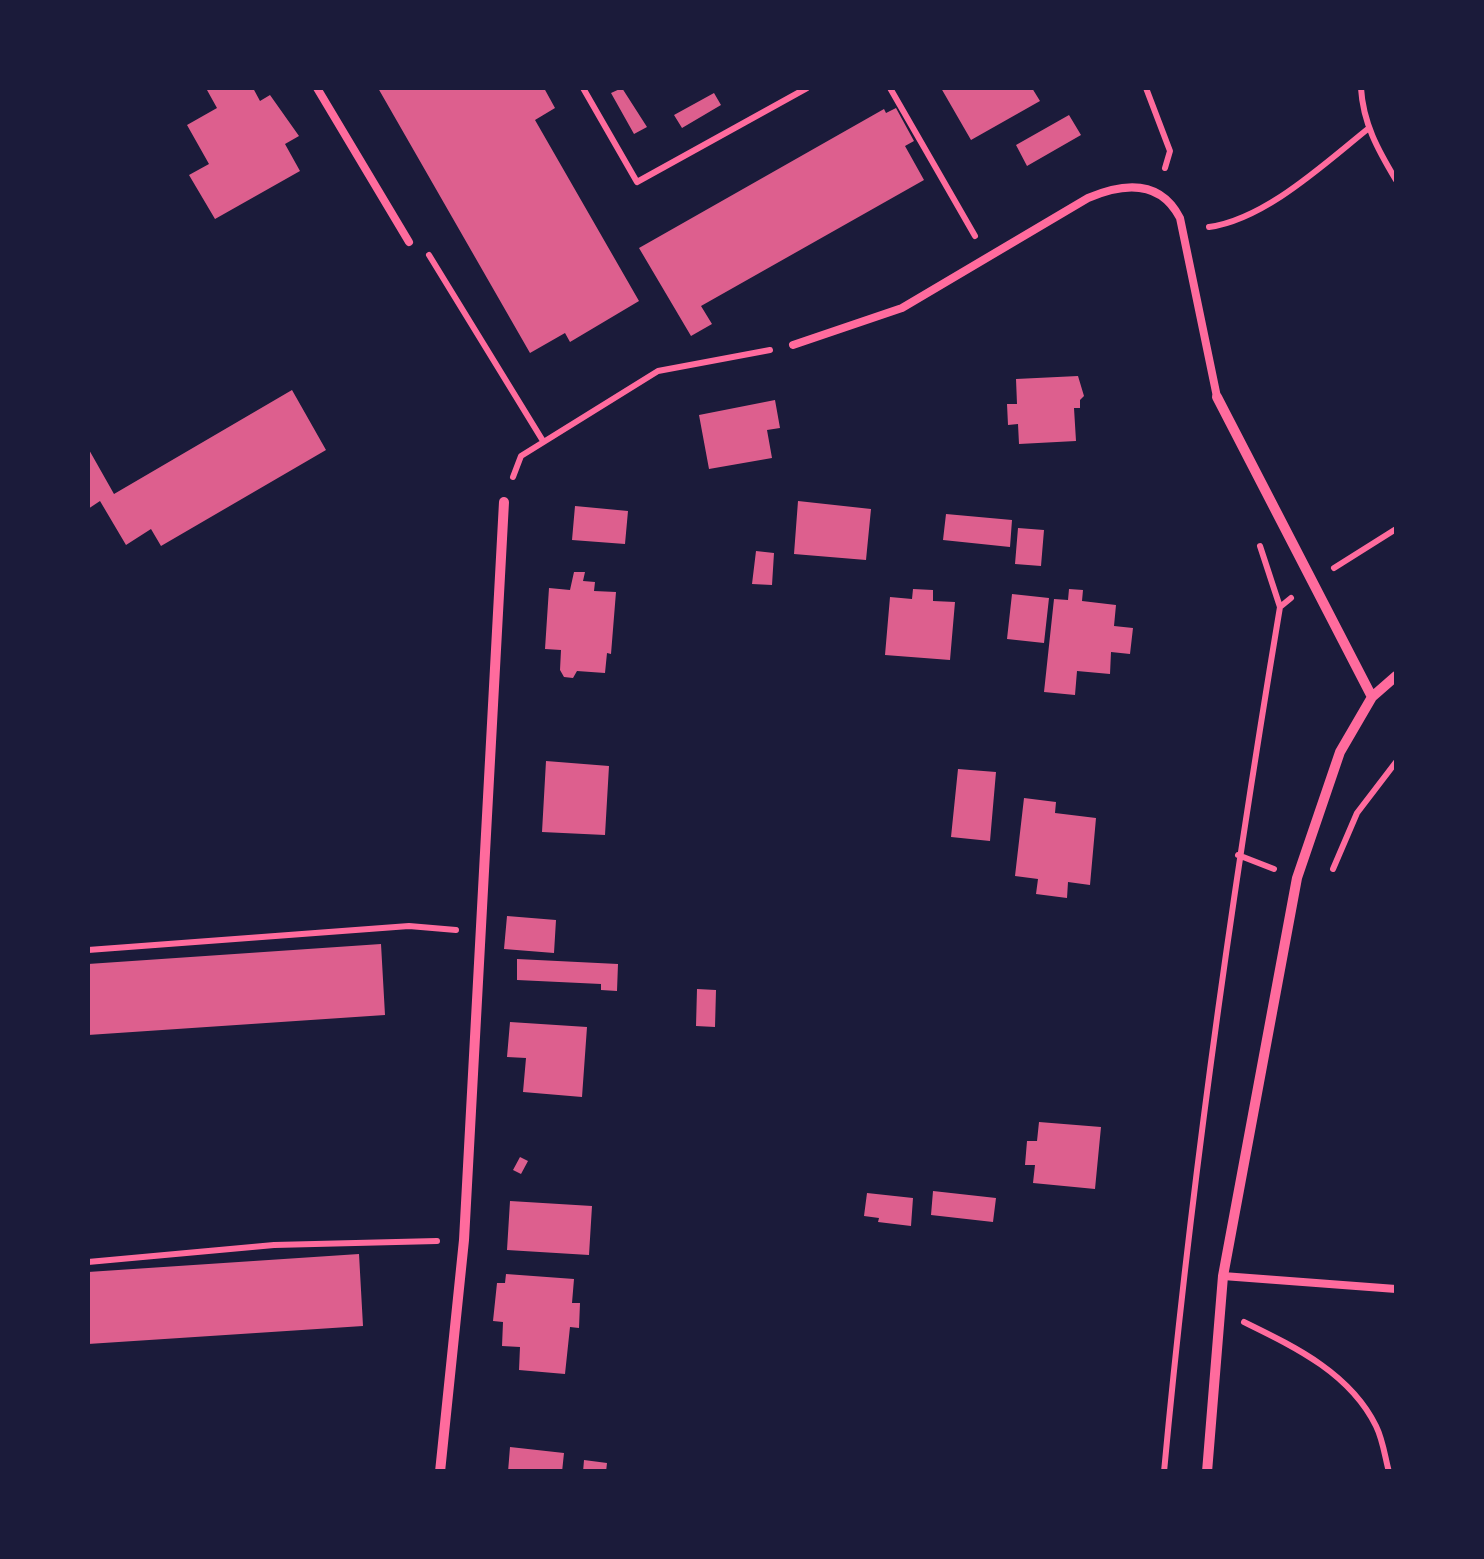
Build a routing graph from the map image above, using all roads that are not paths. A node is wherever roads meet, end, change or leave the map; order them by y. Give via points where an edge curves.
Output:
1 (317, 88) edge
2 (409, 242) road end
3 (793, 345) road end
4 (1217, 397) joint
5 (504, 502) road end
6 (1396, 676) edge
7 (1372, 697) junction
8 (1223, 1276) junction
9 (1396, 1289) edge
10 (440, 1472) edge
11 (1206, 1472) edge

1 - 2 lane
3 - 4 lane via 902,308 1104,191 1128,185 1158,193 1175,209
4 - 7 street
5 - 10 street via 464,1240
6 - 7 street
7 - 8 street via 1340,752 1297,878
8 - 9 lane
8 - 11 street

